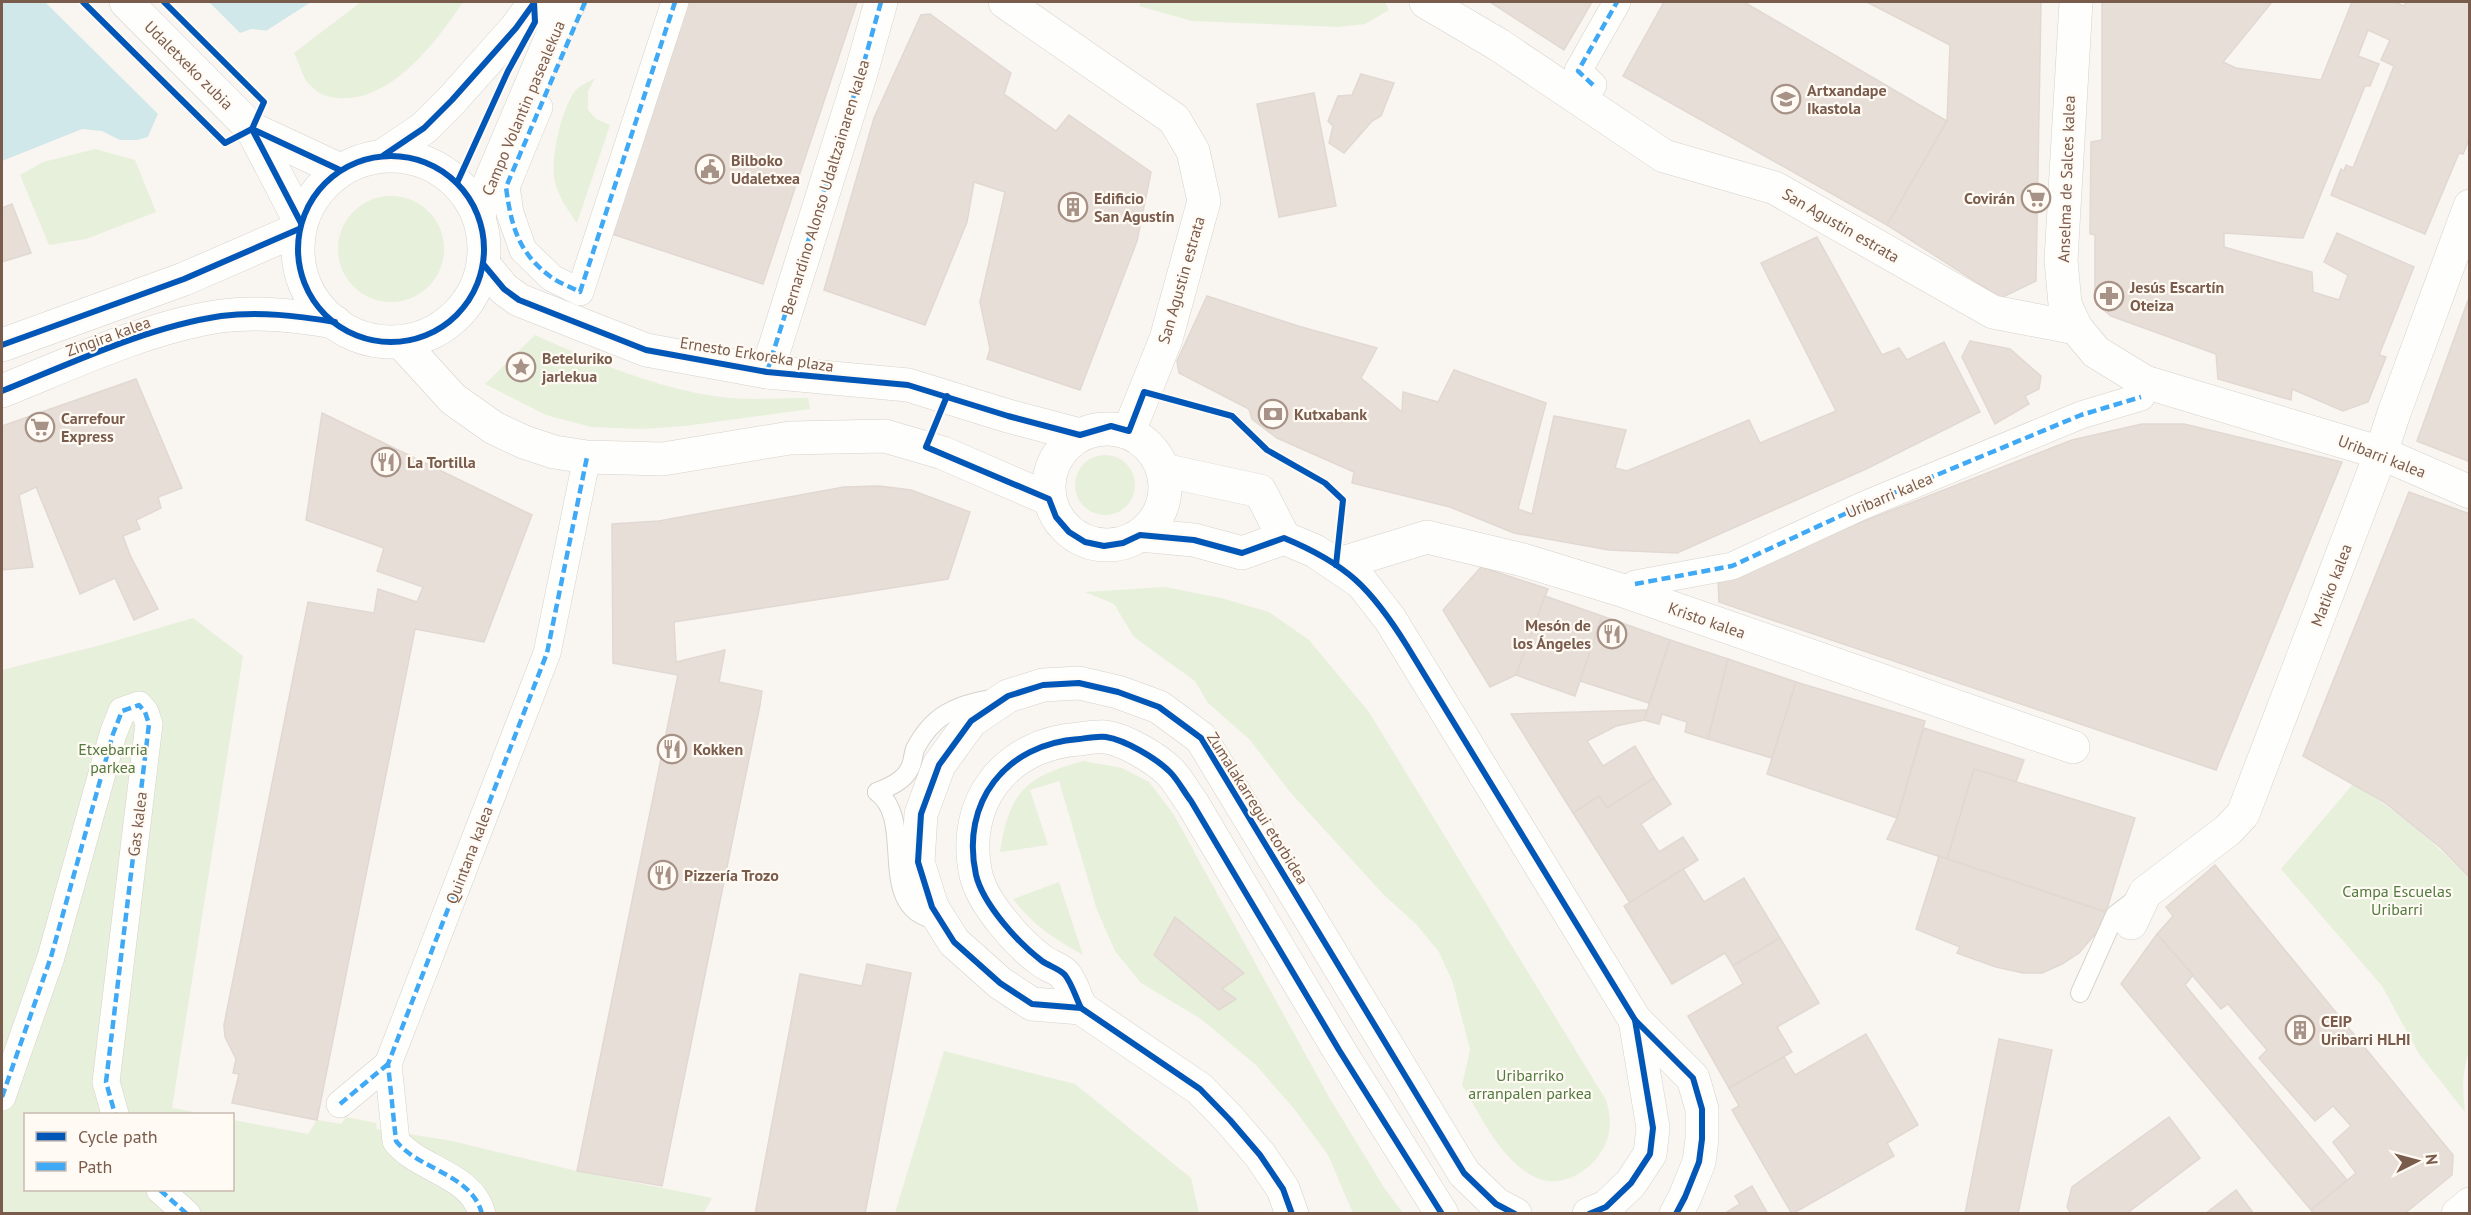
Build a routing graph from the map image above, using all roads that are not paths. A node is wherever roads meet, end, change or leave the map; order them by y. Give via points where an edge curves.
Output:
1 (126, 2) edge
2 (535, 2) edge
3 (570, 2) edge
4 (585, 2) edge
5 (675, 2) edge
6 (881, 2) edge
7 (1005, 2) edge
8 (1426, 2) edge
9 (1617, 2) edge
10 (2076, 2) edge
11 (1593, 85) dead end
12 (252, 129) junction
13 (384, 155) junction
14 (340, 170) junction
15 (2469, 206) edge
16 (479, 215) junction
17 (300, 226) junction
18 (484, 265) junction
19 (335, 322) junction
20 (2076, 328) junction
21 (401, 342) junction
22 (2, 345) edge
23 (2122, 370) joint
24 (767, 372) junction
25 (2, 391) edge
26 (2141, 397) dead end
27 (1129, 431) junction
28 (1080, 435) junction
29 (2382, 453) junction
30 (587, 457) junction
31 (1163, 470) junction
32 (2469, 492) edge
33 (1049, 499) junction
34 (1140, 535) junction
35 (1284, 538) junction
36 (1336, 565) junction
37 (1635, 584) dead end
38 (1013, 695) junction
39 (2073, 747) dead end
40 (2145, 893) junction
41 (938, 920) junction
42 (2131, 923) dead end
43 (2080, 993) dead end
44 (1081, 1008) junction
45 (1635, 1020) junction
46 (388, 1064) junction
47 (2, 1097) edge
48 (340, 1104) dead end
49 (115, 1113) edge
50 (161, 1191) edge
51 (2469, 1204) edge
52 (187, 1214) edge
53 (482, 1214) edge
54 (1292, 1214) edge
55 (1442, 1214) edge
56 (1515, 1214) edge
57 (1589, 1214) edge
58 (1676, 1214) edge
59 (2458, 1214) edge

1 - 12 street, Udaletxeko zubia
2 - 13 street, Campo Volantin pasealekua via 452,100 424,128
3 - 16 street, Campo Volantin pasealekua via 556,24
4 - 5 street via 506,187 523,250 552,278 580,292
6 - 24 street, Bernardino Alonso Udaltzainaren kalea
7 - 27 street, San Agustin estrata via 1174,119 1193,151 1204,201 1166,339
8 - 20 street, San Agustin estrata via 1518,57 1664,156 1775,188 1993,312
9 - 11 street via 1578,71
10 - 20 street, Anselma de Salces kalea via 2061,260 2066,304
12 - 14 street, Udaletxeko zubia
12 - 17 street, Udaletxeko zubia
13 - 14 street via 361,159
13 - 16 street via 415,158 442,169 464,189
14 - 17 street via 321,185
15 - 29 street, Matiko kalea
16 - 18 street via 485,239
17 - 19 street via 299,266 308,292
17 - 22 street, Zingira kalea via 184,279
18 - 21 street via 474,294 456,317 430,334
18 - 24 street, Ernesto Erkoreka plaza via 519,300 645,350
19 - 21 street via 346,332 373,341
19 - 25 street, Zingira kalea via 289,314 221,316 148,333
20 - 23 street, Anselma de Salces kalea via 2096,352
21 - 30 street via 453,399 494,428 554,452
23 - 29 street, Uribarri kalea via 2145,382
24 - 28 street, Ernesto Erkoreka plaza via 908,385
26 - 37 street, Uribarri kalea via 2081,415 1862,506 1732,566
27 - 28 street via 1111,426
27 - 31 street via 1155,454
28 - 33 street via 1064,446 1053,462 1048,480
29 - 32 street, Uribarri kalea
29 - 40 street, Matiko kalea via 2243,814 2228,830
30 - 33 street via 663,459 790,438 885,436 943,453
30 - 46 street, Quintana kalea via 547,653
31 - 34 street via 1163,505 1154,522
31 - 35 street via 1260,491
33 - 34 street via 1056,517 1085,542 1104,546
34 - 35 street via 1194,540 1242,553
35 - 36 street
36 - 39 street, Kristo kalea via 1427,537 1511,557 1621,590
36 - 45 street via 1362,584 1390,619
38 - 41 street, Zumalakarregui etorbidea via 971,721 939,765 921,813 918,862
38 - 41 lane via 949,710 928,728 904,777 876,792 887,799 892,814 904,894 914,911
38 - 56 street, Zumalakarregui etorbidea via 1043,685 1080,683 1159,707 1201,738 1464,1173 1496,1204
40 - 42 street, Matiko kalea
40 - 43 lane via 2115,915
41 - 44 street, Zumalakarregui etorbidea via 954,942 1000,983 1032,1004
44 - 54 street, Zumalakarregui etorbidea via 1200,1089 1260,1155 1283,1189
44 - 55 street, Zumalakarregui etorbidea via 1065,975 1043,962 992,907 976,876 972,849 976,814 989,787 1009,764 1032,749 1067,740 1106,737 1136,748 1170,771
45 - 57 street via 1653,1128 1650,1154 1631,1183 1606,1207
45 - 58 street via 1693,1078 1702,1109 1699,1162
46 - 48 street
46 - 53 street, Quintana kalea via 396,1141 404,1151 466,1187
47 - 49 street, Gas kalea via 51,957 113,734 122,711 139,705 149,724 106,1082
50 - 52 street
51 - 59 street

